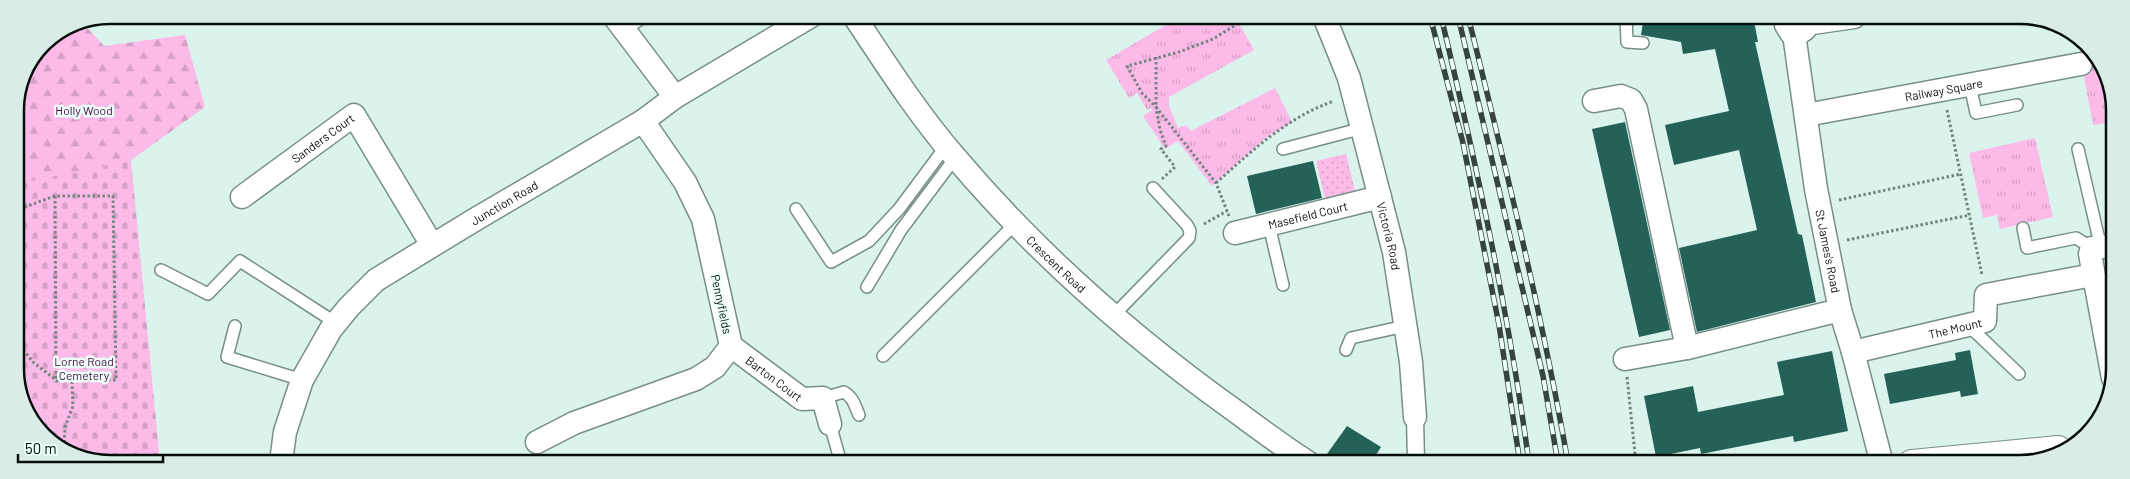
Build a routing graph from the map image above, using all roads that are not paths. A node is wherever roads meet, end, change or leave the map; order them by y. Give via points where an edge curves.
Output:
1 (620, 24) edge
2 (798, 24) edge
3 (859, 24) edge
4 (1327, 24) edge
5 (1626, 24) edge
6 (1798, 24) edge
7 (1643, 43) dead end
8 (2081, 64) dead end
9 (1970, 85) junction
10 (675, 98) junction
11 (1594, 101) dead end
12 (2017, 105) dead end
13 (1806, 115) junction
14 (643, 120) junction
15 (1363, 128) junction
16 (1283, 149) dead end
17 (2078, 149) dead end
18 (950, 152) junction
19 (1153, 188) road end
20 (242, 197) dead end
21 (1380, 197) junction
22 (796, 209) dead end
23 (1014, 224) junction
24 (1269, 225) junction
25 (2023, 228) dead end
26 (1235, 233) road end
27 (432, 245) junction
28 (2102, 248) edge
29 (161, 270) dead end
30 (2093, 275) junction
31 (1283, 285) dead end
32 (867, 287) dead end
33 (1840, 310) junction
34 (1112, 316) junction
35 (336, 323) junction
36 (1968, 325) junction
37 (235, 326) dead end
38 (1405, 326) junction
39 (2106, 342) edge
40 (731, 346) junction
41 (1687, 348) junction
42 (1346, 350) dead end
43 (1853, 352) junction
44 (883, 356) dead end
45 (1625, 359) road end
46 (2019, 374) dead end
47 (302, 380) junction
48 (824, 398) junction
49 (859, 415) dead end
50 (1415, 417) joint
51 (830, 424) joint
52 (537, 442) dead end
53 (2046, 451) edge
54 (282, 455) edge
55 (839, 455) edge
56 (1298, 455) edge
57 (1416, 455) edge
58 (1880, 455) edge
59 (2006, 455) edge

1 - 10 street
2 - 10 street, Junction Road
3 - 18 street, Crescent Road via 915,107
4 - 15 street, Victoria Road via 1349,78
5 - 7 lane via 1627,42
6 - 13 street, St James's Road
8 - 9 street, Railway Square
9 - 12 lane via 1976,113
9 - 13 street, Railway Square
10 - 14 street, Junction Road
11 - 41 street via 1621,96 1631,100 1636,109
13 - 33 street, St James's Road
14 - 27 street, Junction Road
14 - 40 street, Pennyfields via 685,182 702,219
15 - 16 lane
15 - 21 street, Victoria Road
17 - 28 lane
18 - 22 lane via 869,241 831,262
18 - 23 street, Crescent Road
18 - 32 lane
19 - 34 lane via 1187,225 1189,238
20 - 27 street, Sanders Court via 354,116
21 - 24 street, Masefield Court
21 - 38 street, Victoria Road via 1394,252
23 - 34 street, Crescent Road
23 - 44 lane
24 - 26 street, Masefield Court
24 - 31 lane
25 - 28 lane via 2027,248 2076,238
27 - 35 street, Junction Road via 376,280
28 - 30 street via 2090,254
29 - 35 lane via 208,294 240,261
30 - 36 street, The Mount via 1986,295 1985,321
30 - 39 street
33 - 41 street
33 - 43 street, St James's Road
34 - 56 street, Crescent Road via 1176,369
35 - 47 street, Junction Road
36 - 43 street, The Mount
36 - 46 lane
37 - 47 lane via 227,357
38 - 42 lane via 1352,338
38 - 50 street, Victoria Road
40 - 48 street, Barton Court via 802,399
40 - 52 street, Pennyfields via 715,367 696,379 574,423
41 - 45 street
43 - 58 street, St James's Road
47 - 54 street, Junction Road via 285,432
48 - 49 lane via 844,392 849,394
48 - 51 street
50 - 57 street, Victoria Road
51 - 55 lane
53 - 59 main road

